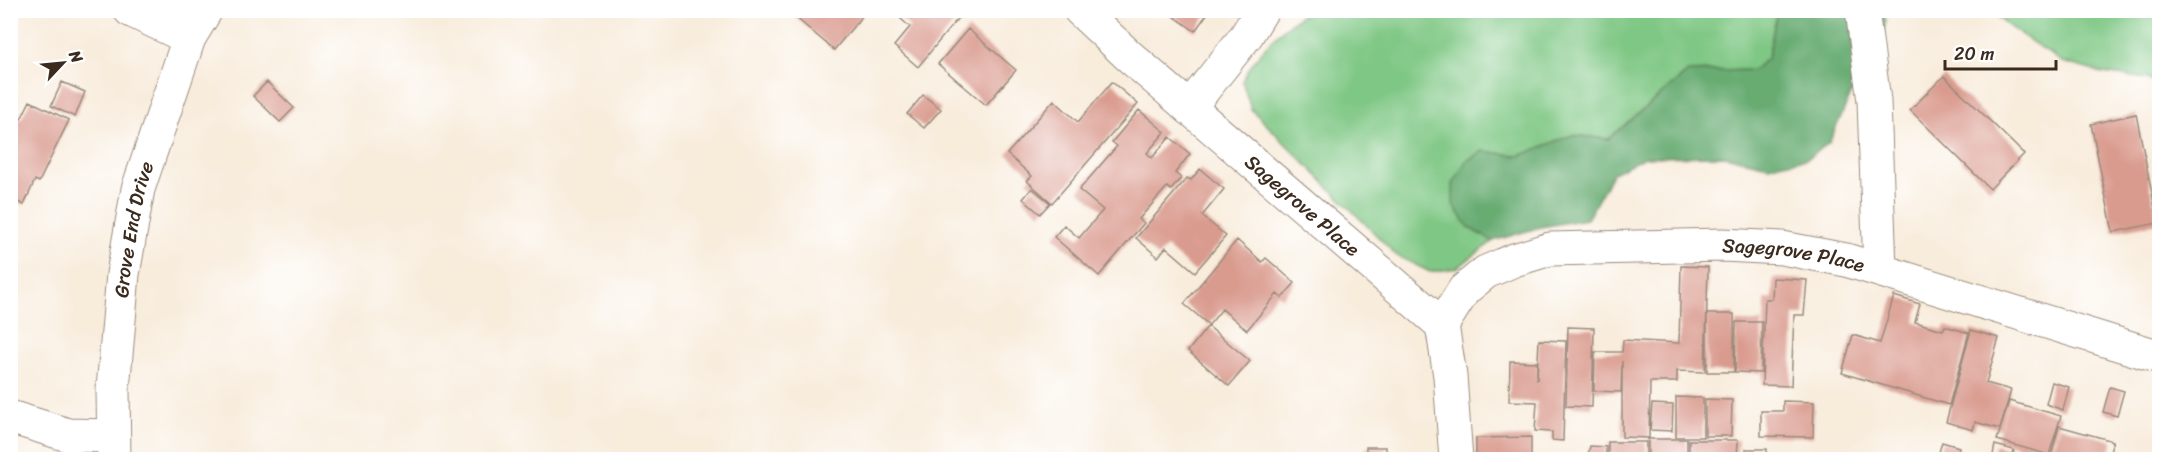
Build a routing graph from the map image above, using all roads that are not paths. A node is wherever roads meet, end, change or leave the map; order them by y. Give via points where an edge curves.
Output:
1 (130, 10) edge
2 (1080, 10) edge
3 (1262, 10) edge
4 (1862, 10) edge
5 (197, 24) edge
6 (1189, 108) junction
7 (1880, 270) junction
8 (1442, 325) junction
9 (2160, 357) edge
10 (10, 417) edge
11 (113, 448) edge
12 (1456, 459) edge

1 - 5 street
2 - 6 street, Sagegrove Place
3 - 6 street
4 - 7 street via 1874,101
5 - 11 street, Grove End Drive via 138,189 123,274 113,389
6 - 8 street, Sagegrove Place
7 - 8 street, Sagegrove Place via 1782,248 1723,245 1550,249 1486,272 1464,290
7 - 9 street, Sagegrove Place
8 - 12 street
10 - 11 street

